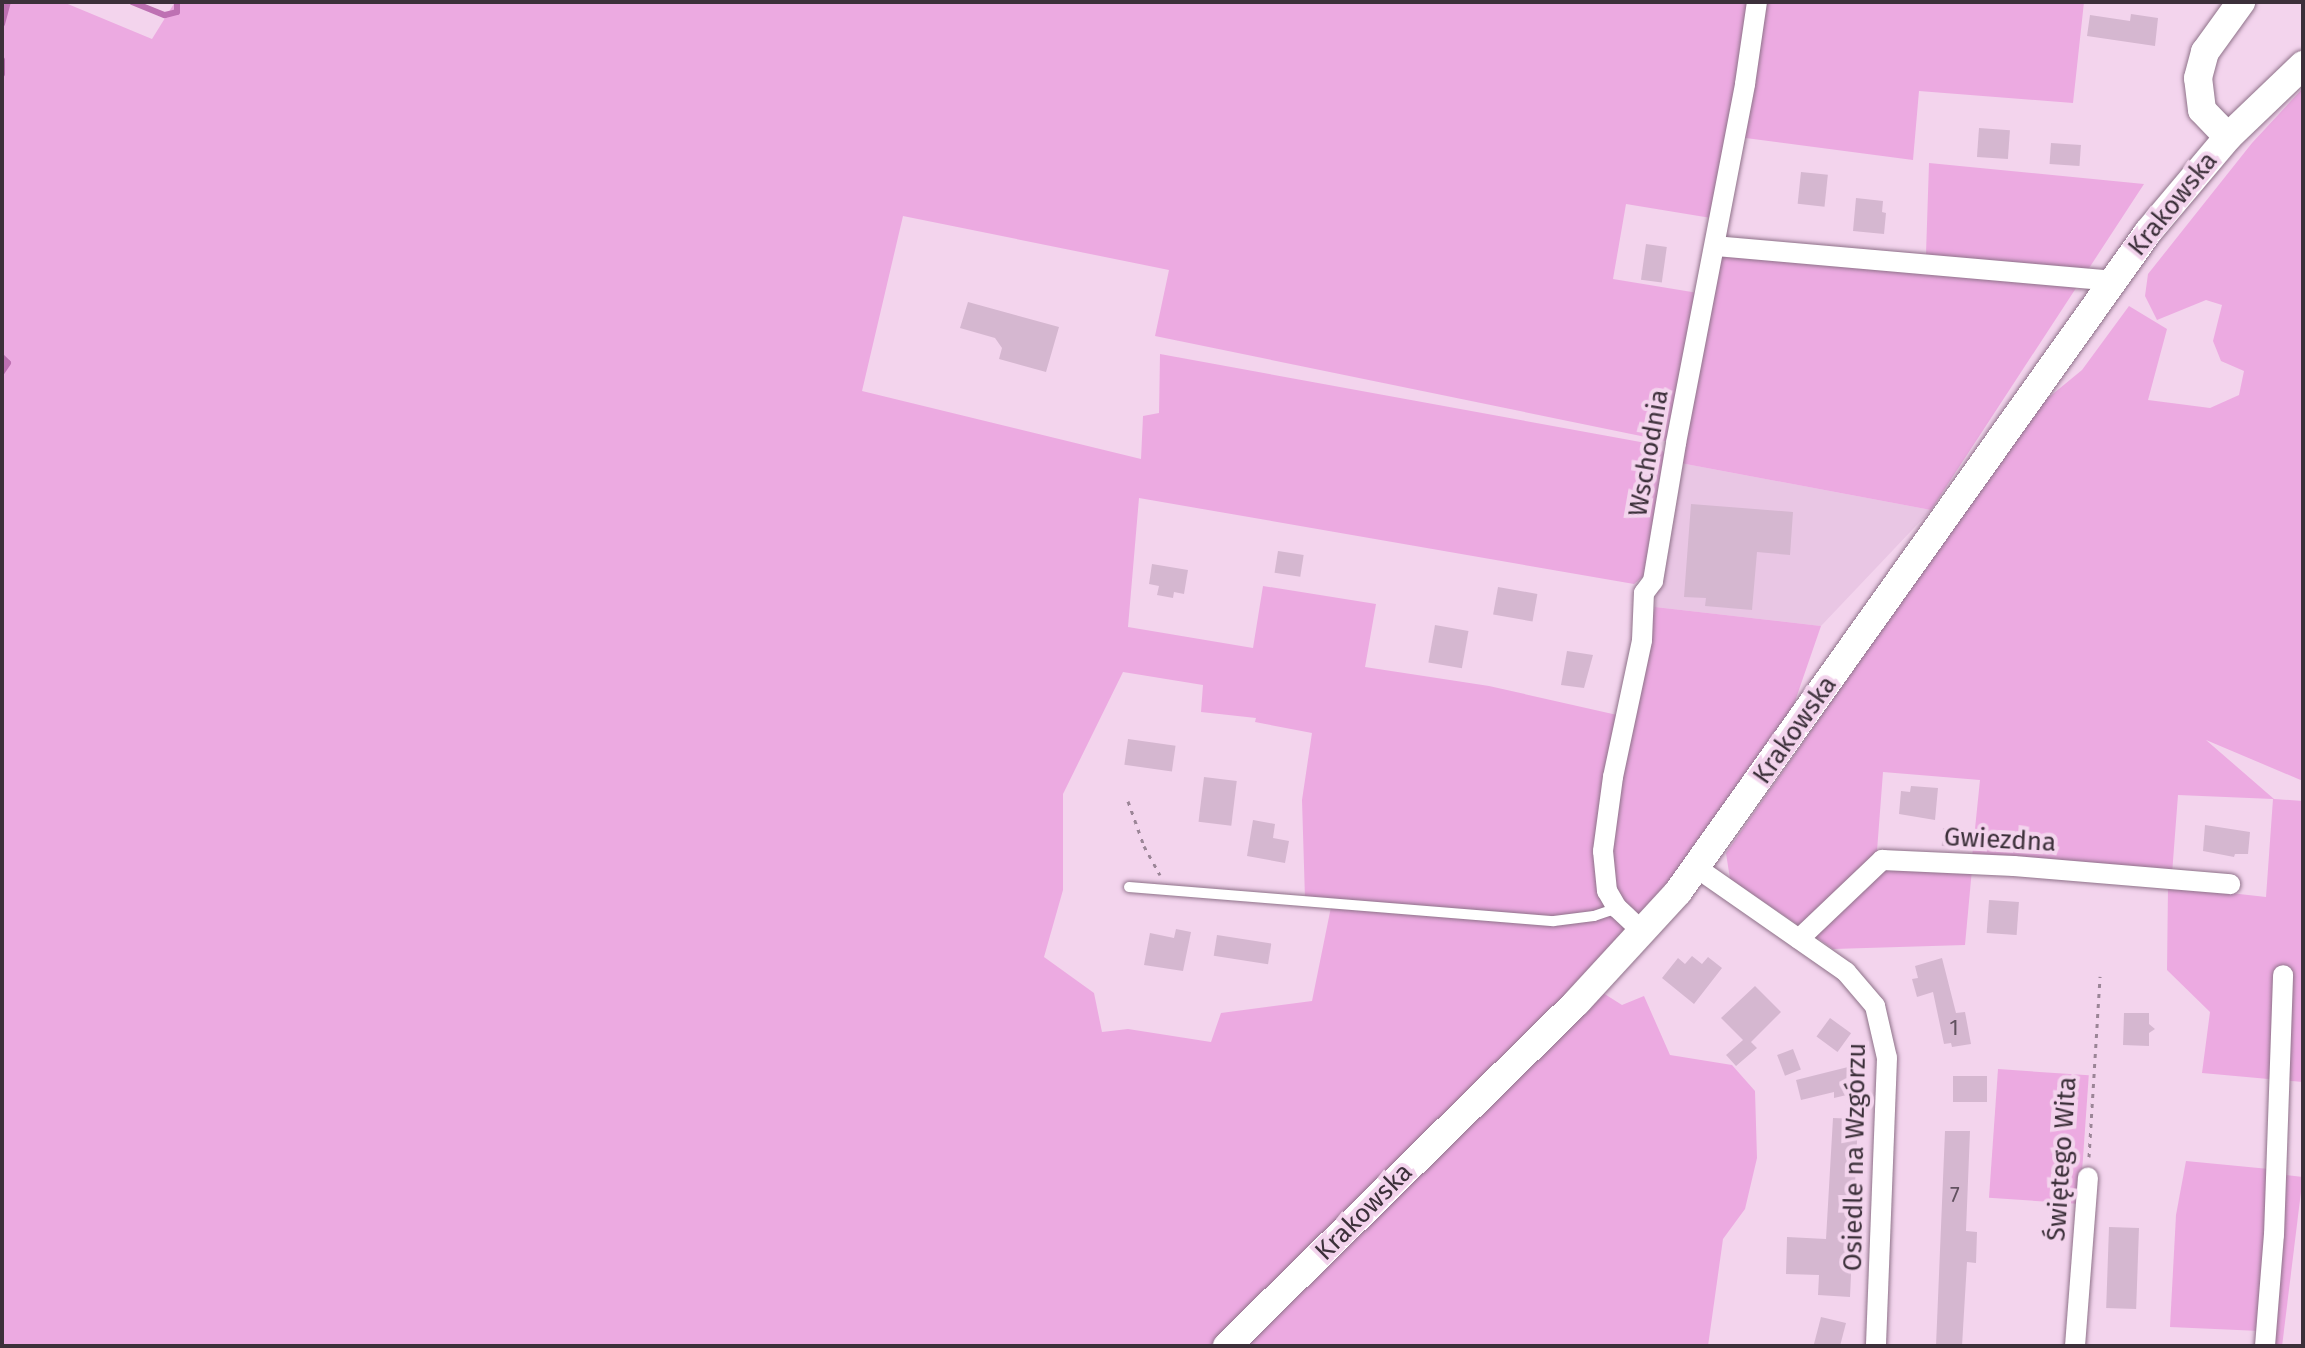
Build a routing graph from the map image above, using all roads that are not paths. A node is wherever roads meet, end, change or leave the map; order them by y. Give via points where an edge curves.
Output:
1 (1757, 2) edge
2 (2241, 2) edge
3 (2303, 65) edge
4 (2228, 137) junction
5 (1715, 246) junction
6 (2113, 281) junction
7 (1697, 868) junction
8 (2230, 884) dead end
9 (1129, 887) dead end
10 (1617, 908) junction
11 (1643, 932) junction
12 (1799, 939) junction
13 (2283, 975) dead end
14 (2088, 1177) road end
15 (1227, 1346) edge
16 (1876, 1346) edge
17 (2075, 1346) edge
18 (2265, 1346) edge

1 - 5 street, Wschodnia
2 - 4 main road via 2205,52 2198,78 2202,110
3 - 4 main road, Krakowska
4 - 6 main road, Krakowska
5 - 6 street
5 - 10 street, Wschodnia via 1653,581 1644,593 1642,640 1613,777 1603,872
6 - 7 main road, Krakowska
7 - 11 main road, Krakowska
7 - 12 street, Osiedle na Wzgórzu
8 - 12 street, Gwiezdna via 1882,860
9 - 10 lane via 1554,921
10 - 11 street, Wschodnia
11 - 15 main road, Krakowska
12 - 16 street, Osiedle na Wzgórzu via 1862,988 1882,1026 1887,1058
13 - 18 street
14 - 17 street, Świętego Wita

